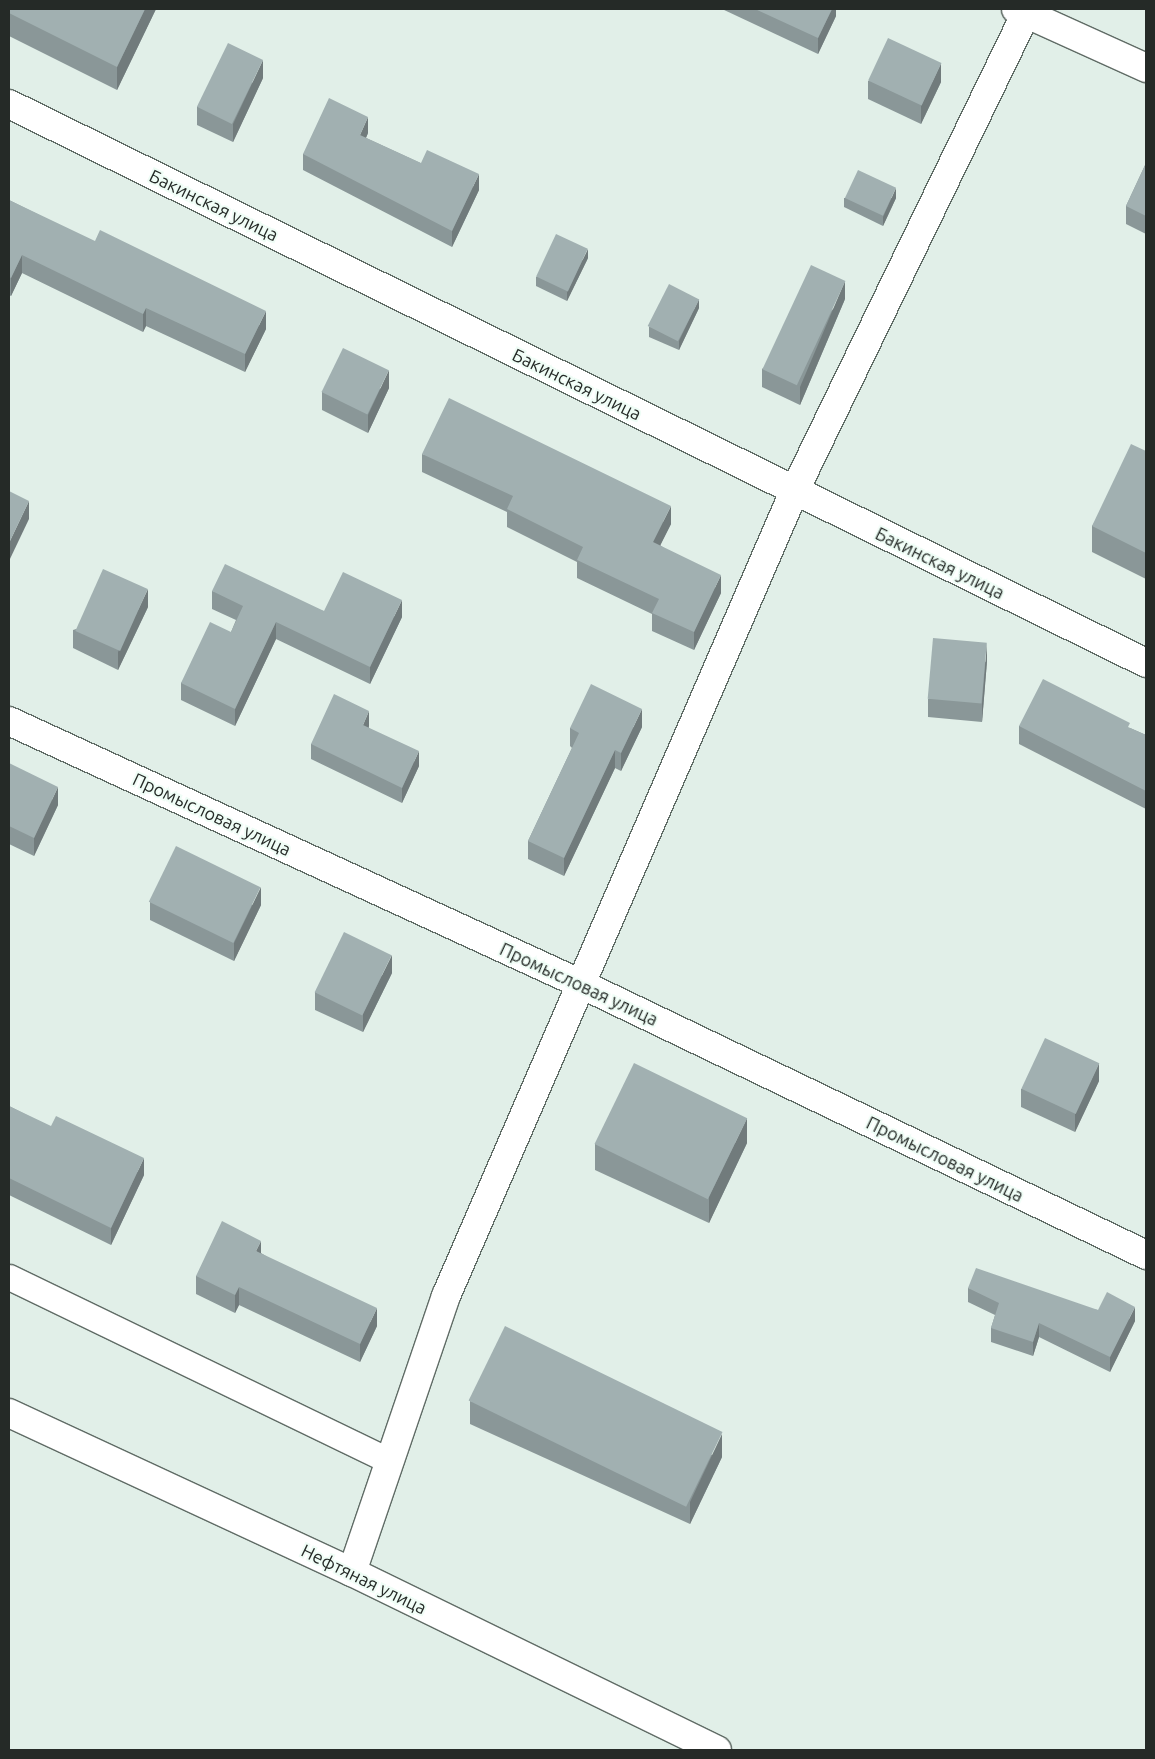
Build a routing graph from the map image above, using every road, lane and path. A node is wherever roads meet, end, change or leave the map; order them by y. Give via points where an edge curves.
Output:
1 (1023, 10) edge
2 (1146, 68) edge
3 (9, 104) edge
4 (794, 492) junction
5 (1146, 663) edge
6 (9, 721) edge
7 (581, 984) junction
8 (1146, 1255) edge
9 (9, 1277) edge
10 (9, 1413) edge
11 (390, 1461) junction
12 (352, 1572) junction
13 (717, 1750) edge

1 - 2 street
1 - 4 street
3 - 4 street, Бакинская улица
4 - 5 street, Бакинская улица
4 - 7 street
6 - 7 street, Промысловая улица
7 - 8 street, Промысловая улица
7 - 11 street via 446,1296
9 - 11 lane
10 - 12 street, Нефтяная улица
11 - 12 street
12 - 13 street, Нефтяная улица

